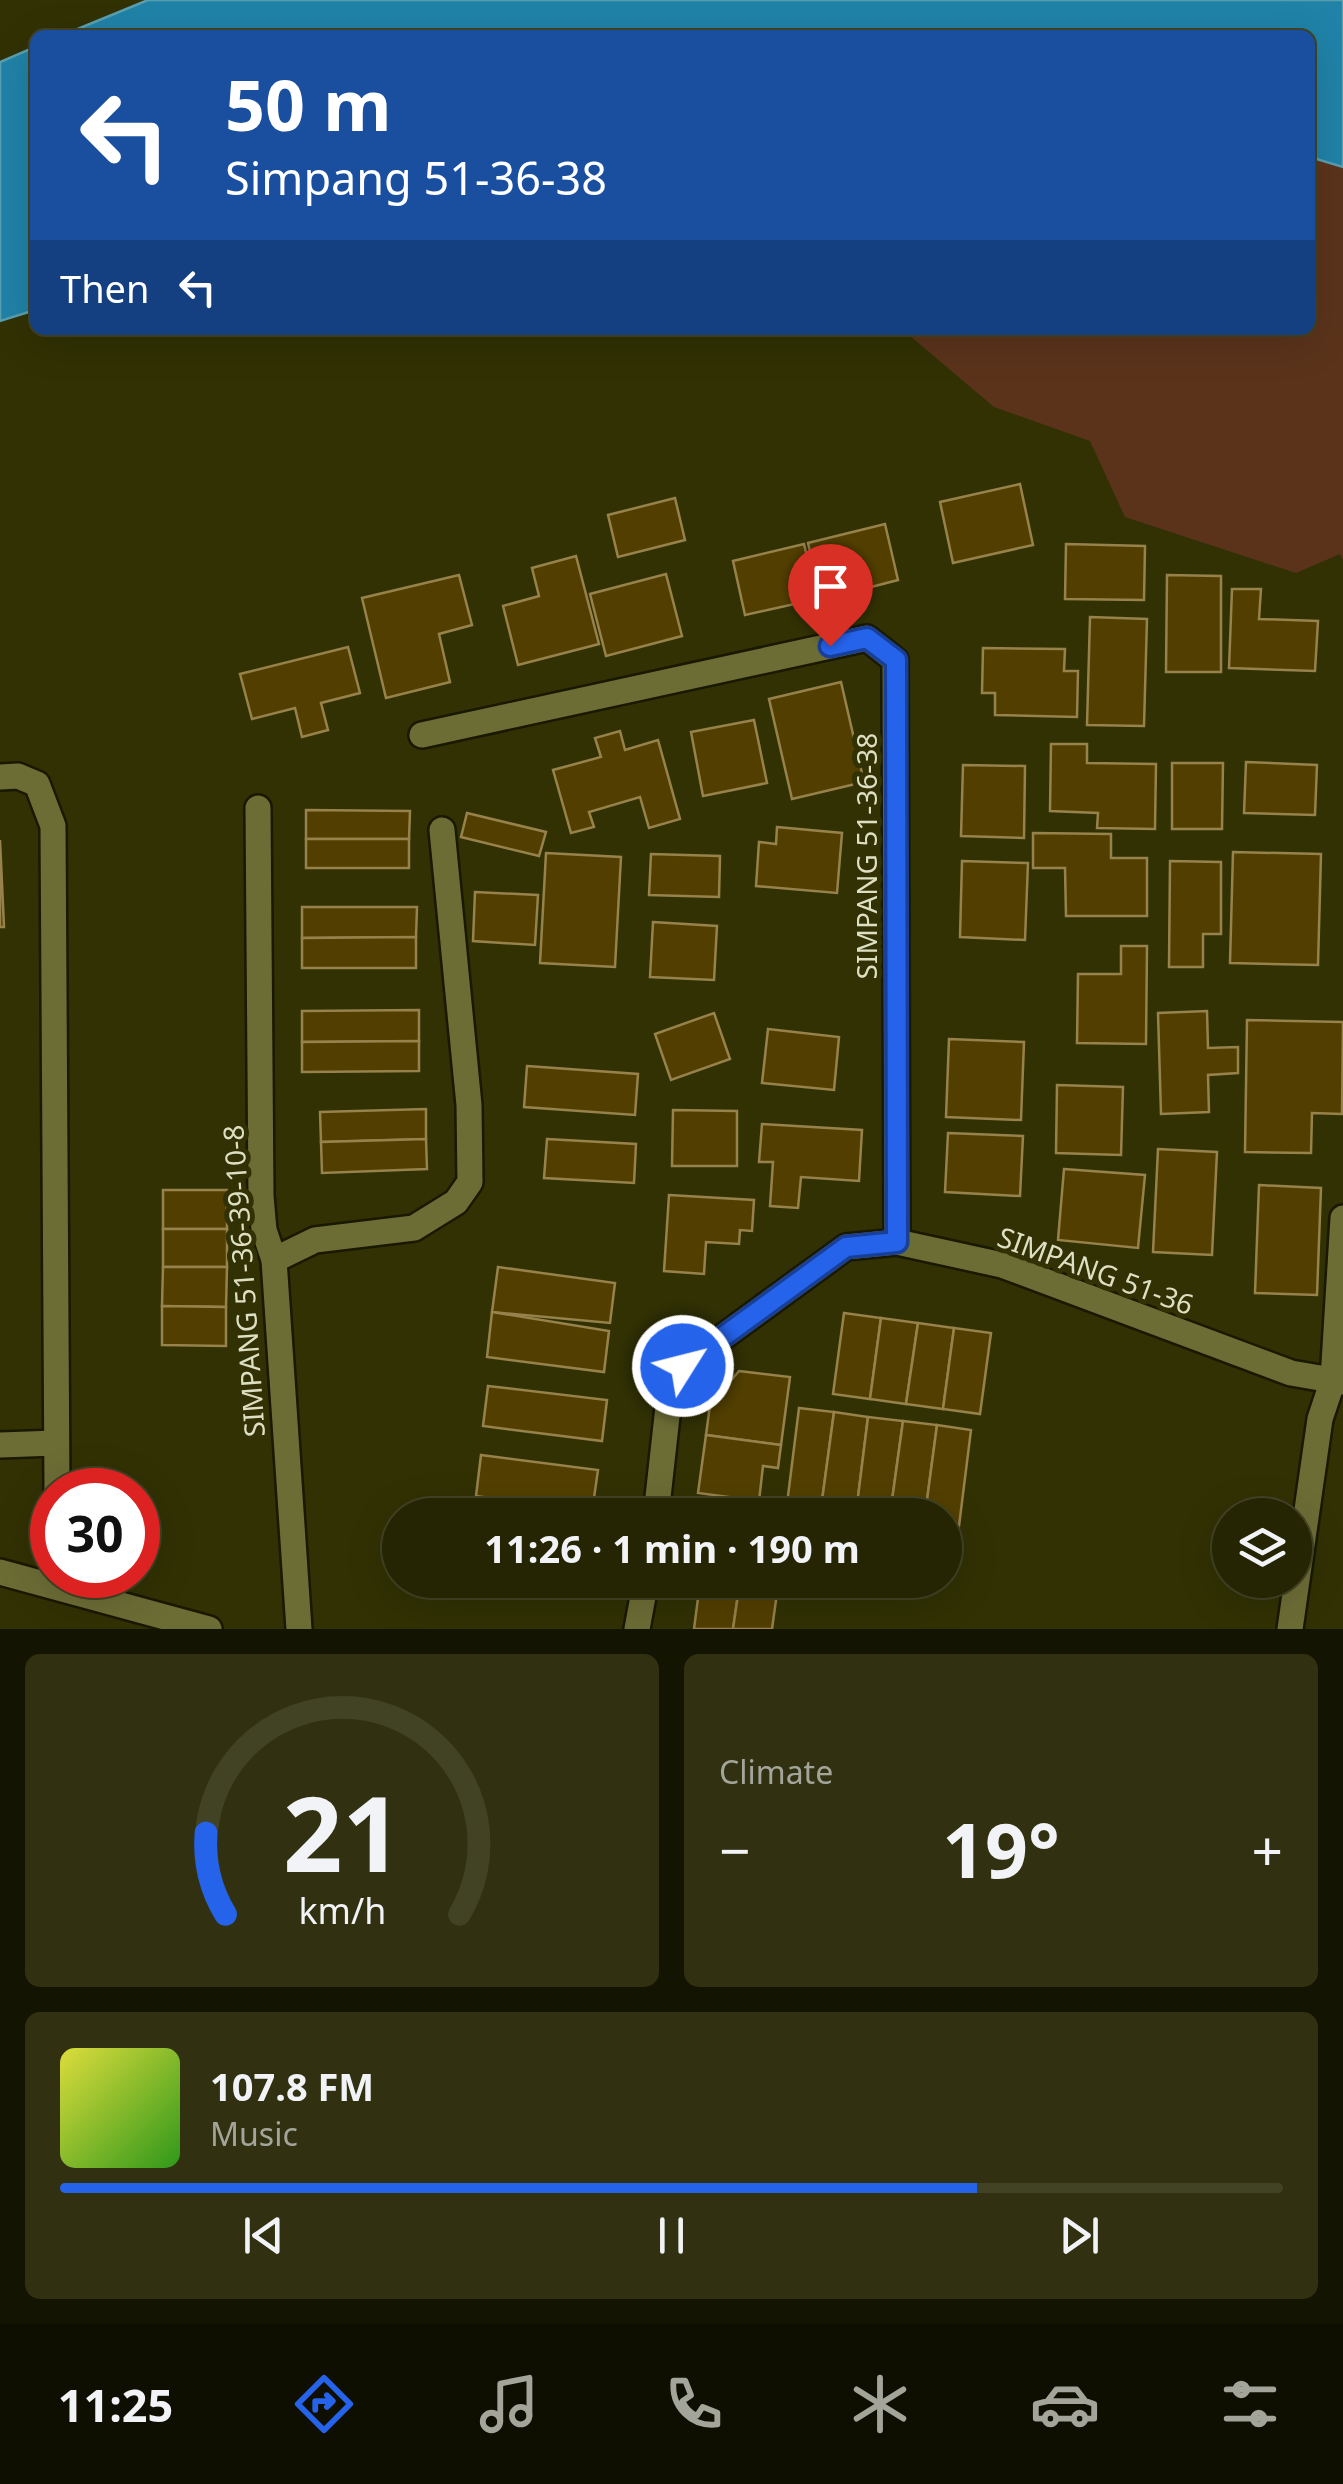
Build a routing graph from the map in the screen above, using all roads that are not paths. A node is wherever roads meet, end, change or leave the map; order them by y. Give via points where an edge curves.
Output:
1 (422, 735) dead end
2 (0, 777) edge
3 (258, 808) dead end
4 (442, 830) dead end
5 (1343, 1218) edge
6 (897, 1242) junction
7 (274, 1260) junction
8 (1338, 1381) edge
9 (56, 1443) junction
10 (0, 1445) edge
11 (57, 1468) edge
12 (658, 1498) edge
13 (0, 1572) edge
14 (30, 1577) edge
15 (110, 1598) edge
16 (643, 1598) edge
17 (209, 1629) edge
18 (299, 1629) edge
19 (638, 1629) edge
20 (1290, 1629) edge

1 - 6 street, SIMPANG 51-36-38 via 867,638 896,660
2 - 9 street via 38,784 53,826
3 - 7 street, SIMPANG 51-36-39-10-8 via 260,1196
4 - 7 street via 470,1182 456,1202 414,1228 315,1240
5 - 8 street
6 - 8 street, SIMPANG 51-36 via 1002,1265 1290,1373
6 - 12 street, SIMPANG 51-36 via 846,1247 683,1366 669,1398
7 - 18 street, SIMPANG 51-36-39-10-8
8 - 20 street via 1320,1419
9 - 10 street
9 - 11 street
13 - 14 street
15 - 17 street
16 - 19 street

